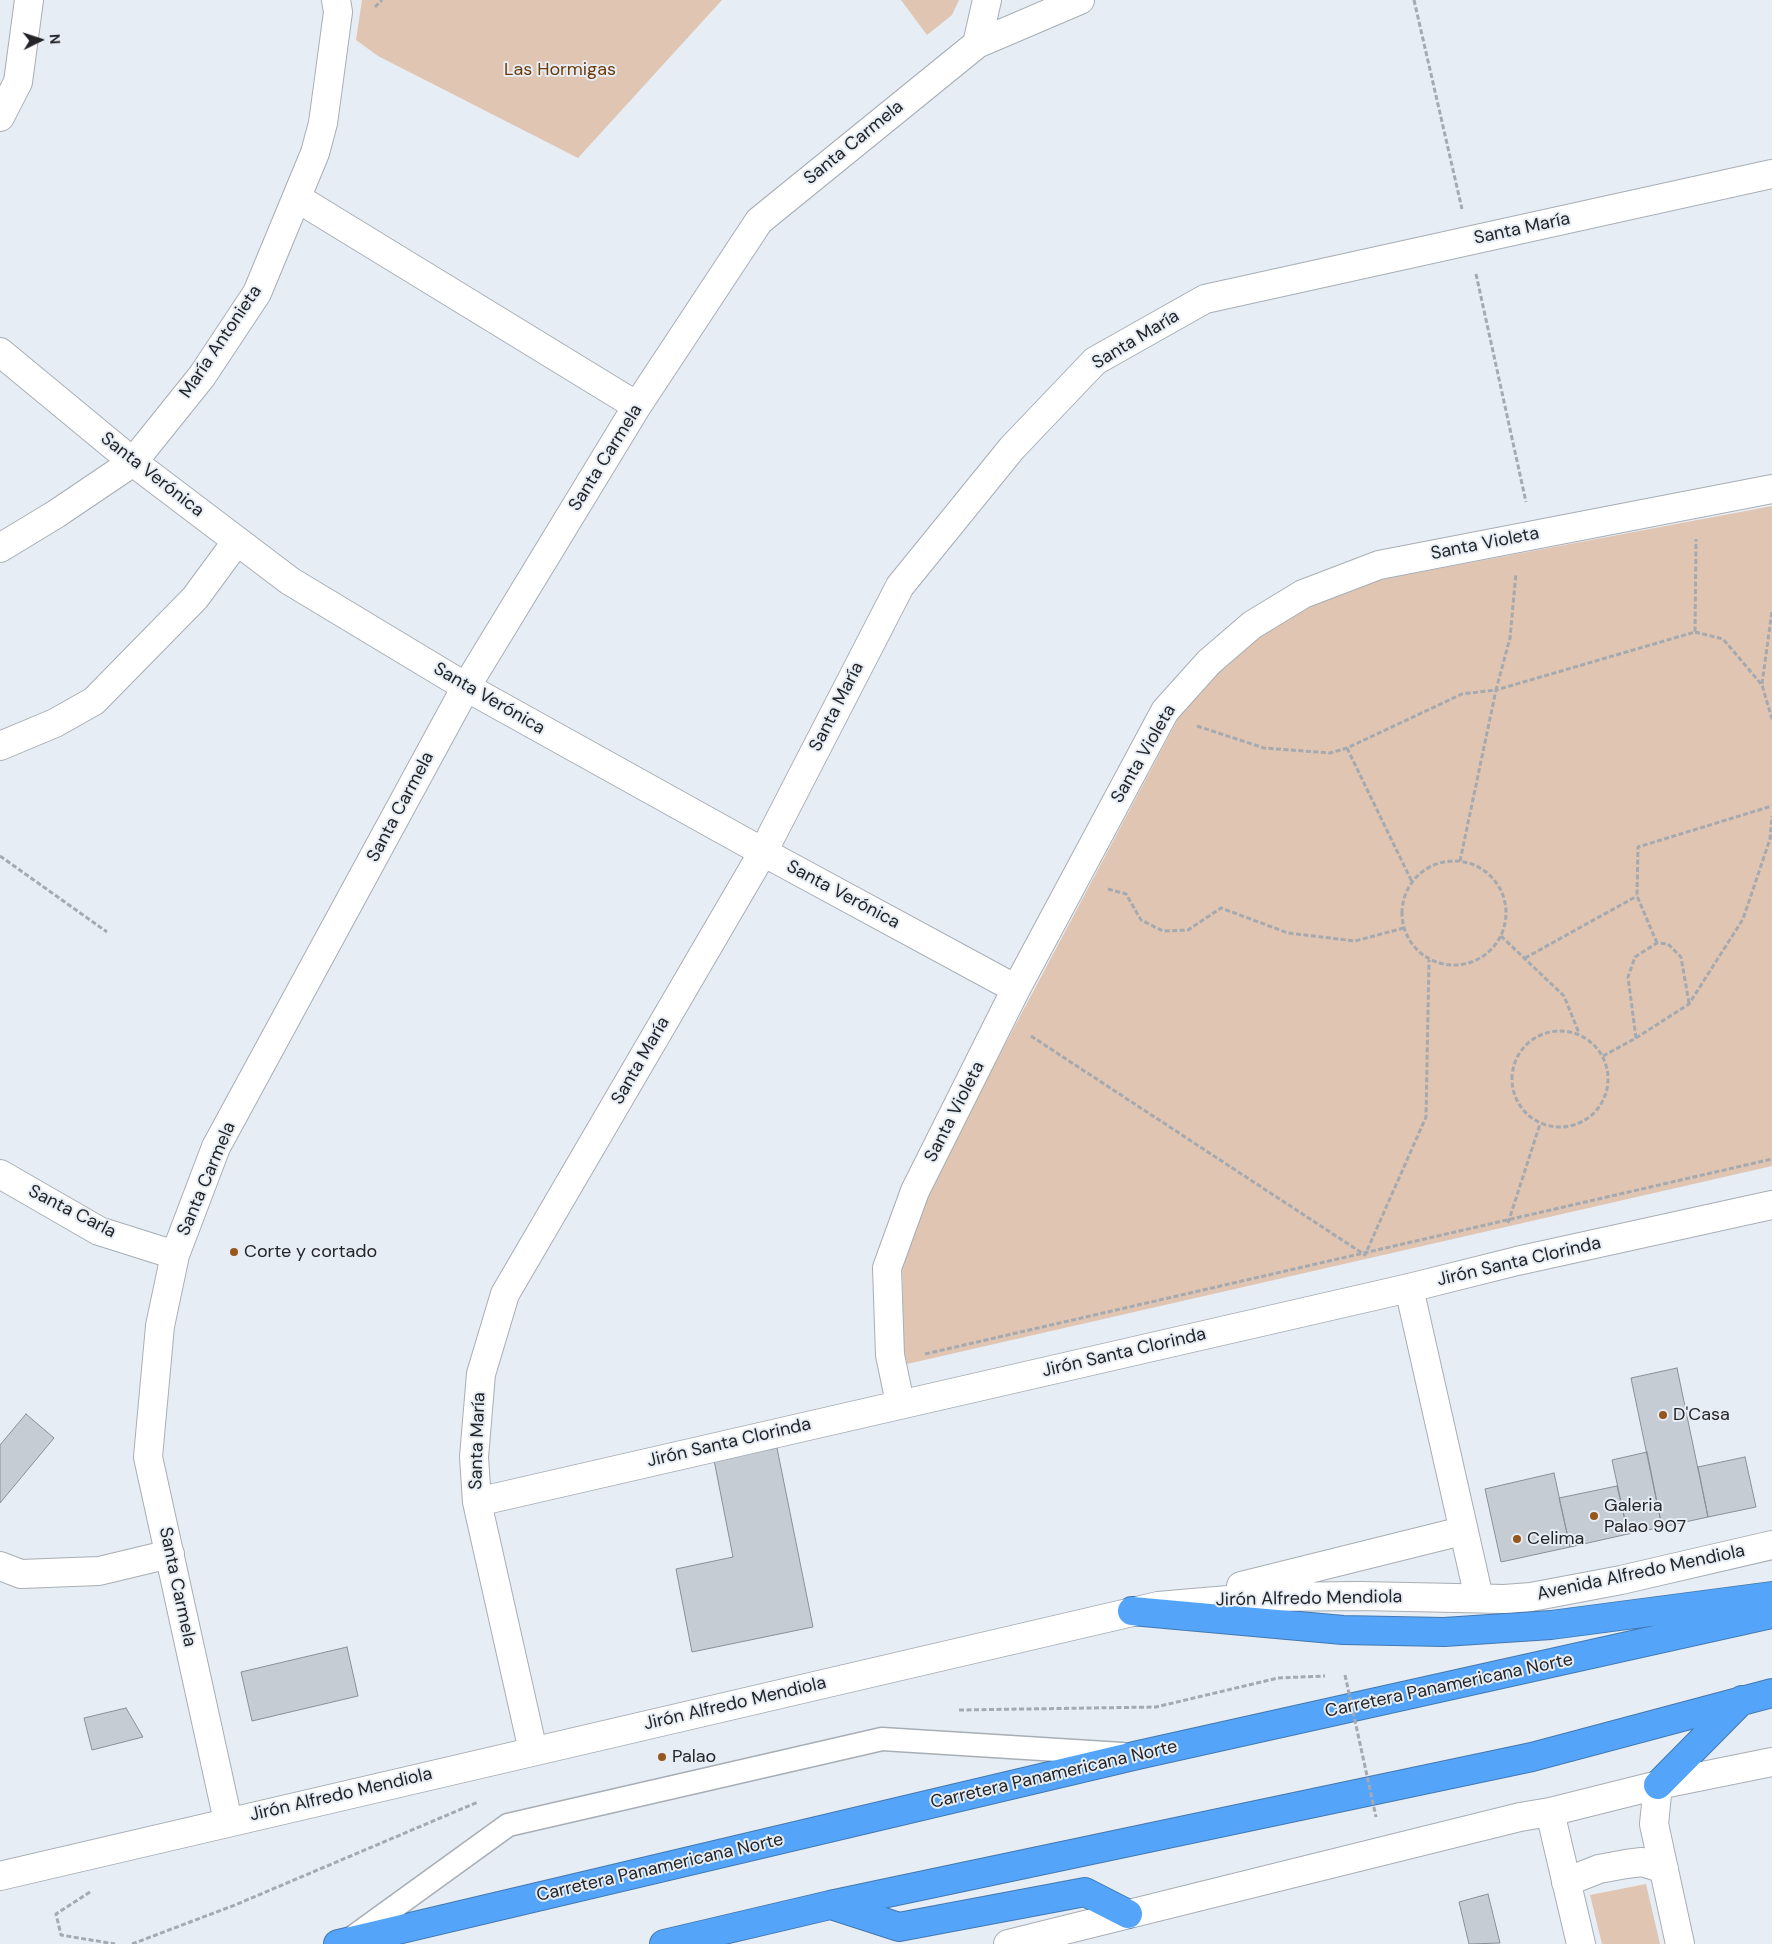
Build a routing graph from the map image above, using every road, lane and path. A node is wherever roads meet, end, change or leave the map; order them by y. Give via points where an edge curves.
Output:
1 (28, 0) edge
2 (336, 0) edge
3 (382, 0) edge
4 (987, 0) edge
5 (1080, 0) edge
6 (375, 7) dead end
7 (977, 44) junction
8 (0, 117) edge
9 (1772, 174) edge
10 (297, 198) junction
11 (0, 352) edge
12 (637, 406) junction
13 (133, 462) junction
14 (1772, 489) edge
15 (1696, 536) dead end
16 (237, 540) junction
17 (0, 548) edge
18 (1517, 564) dead end
19 (1772, 610) edge
20 (1695, 632) junction
21 (1762, 685) junction
22 (466, 686) junction
23 (1496, 690) junction
24 (1772, 719) edge
25 (1188, 723) dead end
26 (0, 746) edge
27 (1347, 748) junction
28 (1772, 806) edge
29 (1772, 816) edge
30 (763, 852) junction
31 (0, 856) edge
32 (1460, 861) junction
33 (1412, 882) junction
34 (1104, 887) dead end
35 (1637, 896) junction
36 (1404, 928) junction
37 (107, 932) dead end
38 (1501, 936) junction
39 (1657, 943) junction
40 (1525, 958) junction
41 (1429, 960) junction
42 (1016, 989) junction
43 (1689, 1004) junction
44 (1025, 1032) dead end
45 (1579, 1033) junction
46 (1636, 1038) junction
47 (1603, 1056) junction
48 (1540, 1124) junction
49 (1772, 1160) edge
50 (0, 1174) edge
51 (1772, 1205) edge
52 (1508, 1221) junction
53 (175, 1255) junction
54 (1366, 1255) junction
55 (1517, 1260) junction
56 (1409, 1288) junction
57 (920, 1355) dead end
58 (900, 1403) junction
59 (476, 1502) junction
60 (1462, 1530) junction
61 (1772, 1545) edge
62 (170, 1554) junction
63 (0, 1566) edge
64 (1772, 1596) edge
65 (1479, 1598) junction
66 (1145, 1609) junction
67 (1772, 1614) edge
68 (1326, 1676) dead end
69 (1336, 1676) dead end
70 (1278, 1678) dead end
71 (1772, 1692) edge
72 (1743, 1699) junction
73 (533, 1751) junction
74 (1138, 1755) junction
75 (1772, 1762) edge
76 (1658, 1785) junction
77 (1550, 1812) junction
78 (1376, 1817) dead end
79 (228, 1821) junction
80 (1664, 1869) junction
81 (0, 1876) edge
82 (1566, 1882) junction
83 (95, 1889) dead end
84 (830, 1904) junction
85 (1128, 1914) junction
86 (342, 1943) edge
87 (115, 1944) edge
88 (664, 1944) edge
89 (1008, 1944) edge
90 (1581, 1944) edge
91 (1680, 1944) edge

1 - 8 street via 18,82
2 - 10 street, María Antonieta via 338,12 323,123
3 - 6 path
4 - 7 street
5 - 7 street, Santa Carmela
7 - 12 street, Santa Carmela via 759,221
9 - 30 street, Santa María via 1205,299 1094,361 1012,448 900,586
10 - 12 street
10 - 13 street, María Antonieta via 252,300 202,376
11 - 13 street, Santa Verónica
12 - 22 street, Santa Carmela
13 - 16 street, Santa Verónica
13 - 17 street, María Antonieta
14 - 42 street, Santa Violeta via 1379,565 1302,594 1252,625 1209,662 1166,711
15 - 20 path
16 - 22 street, Santa Verónica via 290,581
16 - 26 street via 195,598 94,700 56,723
18 - 23 path via 1510,638
19 - 21 path
20 - 21 path via 1723,639
20 - 23 path
21 - 24 path
22 - 30 street, Santa Verónica
22 - 53 street, Santa Carmela via 216,1147
23 - 27 path via 1462,694
23 - 32 path
25 - 27 path via 1264,748 1330,752
27 - 33 path
28 - 35 path via 1638,847
29 - 43 path via 1770,839 1743,919
30 - 42 street, Santa Verónica
30 - 59 street, Santa María via 505,1294 481,1374 474,1457
31 - 37 path
32 - 33 path via 1441,862
32 - 38 path via 1479,867 1494,879 1504,896 1507,912
33 - 36 path via 1402,912
34 - 36 path via 1126,894 1141,920 1164,931 1188,930 1221,908 1288,933 1354,941
35 - 39 path
35 - 40 path
36 - 41 path via 1414,946
38 - 40 path
38 - 41 path via 1487,955 1474,962 1459,966
39 - 43 path via 1668,944 1681,957
39 - 46 path via 1635,957 1628,977
40 - 45 path via 1564,996
41 - 54 path via 1426,1117
42 - 58 street, Santa Violeta via 915,1191 887,1268 890,1355
43 - 46 path
44 - 54 path
45 - 47 path
45 - 48 path via 1554,1030 1530,1039 1515,1059 1511,1084 1520,1108
46 - 47 path
47 - 48 path via 1608,1073 1605,1098 1589,1118 1566,1128
48 - 52 path
49 - 52 path
50 - 53 street, Santa Carla via 99,1231
51 - 55 street, Jirón Santa Clorinda
52 - 54 path
52 - 55 path
53 - 62 street, Santa Carmela via 160,1326 148,1457
54 - 57 path
55 - 56 street, Jirón Santa Clorinda
56 - 58 street, Jirón Santa Clorinda
56 - 60 street
58 - 59 street, Jirón Santa Clorinda
59 - 73 street, Santa María
60 - 65 street
60 - 66 street
61 - 65 street, Avenida Alfredo Mendiola via 1551,1595
62 - 63 street via 99,1571 21,1574
62 - 79 street, Santa Carmela
64 - 66 highway via 1552,1625 1444,1632 1343,1630
65 - 66 street, Jirón Alfredo Mendiola via 1263,1597
66 - 73 street, Jirón Alfredo Mendiola
67 - 74 highway, Carretera Panamericana Norte
68 - 70 path
69 - 78 path, bridge via 1345,1675
71 - 72 highway
72 - 76 highway
72 - 84 highway via 1532,1757
73 - 79 street, Jirón Alfredo Mendiola
74 - 86 highway, Carretera Panamericana Norte
74 - 86 lane via 882,1739 508,1825
75 - 76 street
76 - 77 street
76 - 80 street via 1654,1824
77 - 82 street
77 - 85 street
79 - 81 street, Jirón Alfredo Mendiola
80 - 82 street via 1642,1862 1626,1864 1599,1868
80 - 91 street
82 - 90 street
83 - 87 path via 56,1914 61,1935
84 - 85 highway via 899,1927 1085,1892
84 - 88 highway
85 - 89 street

